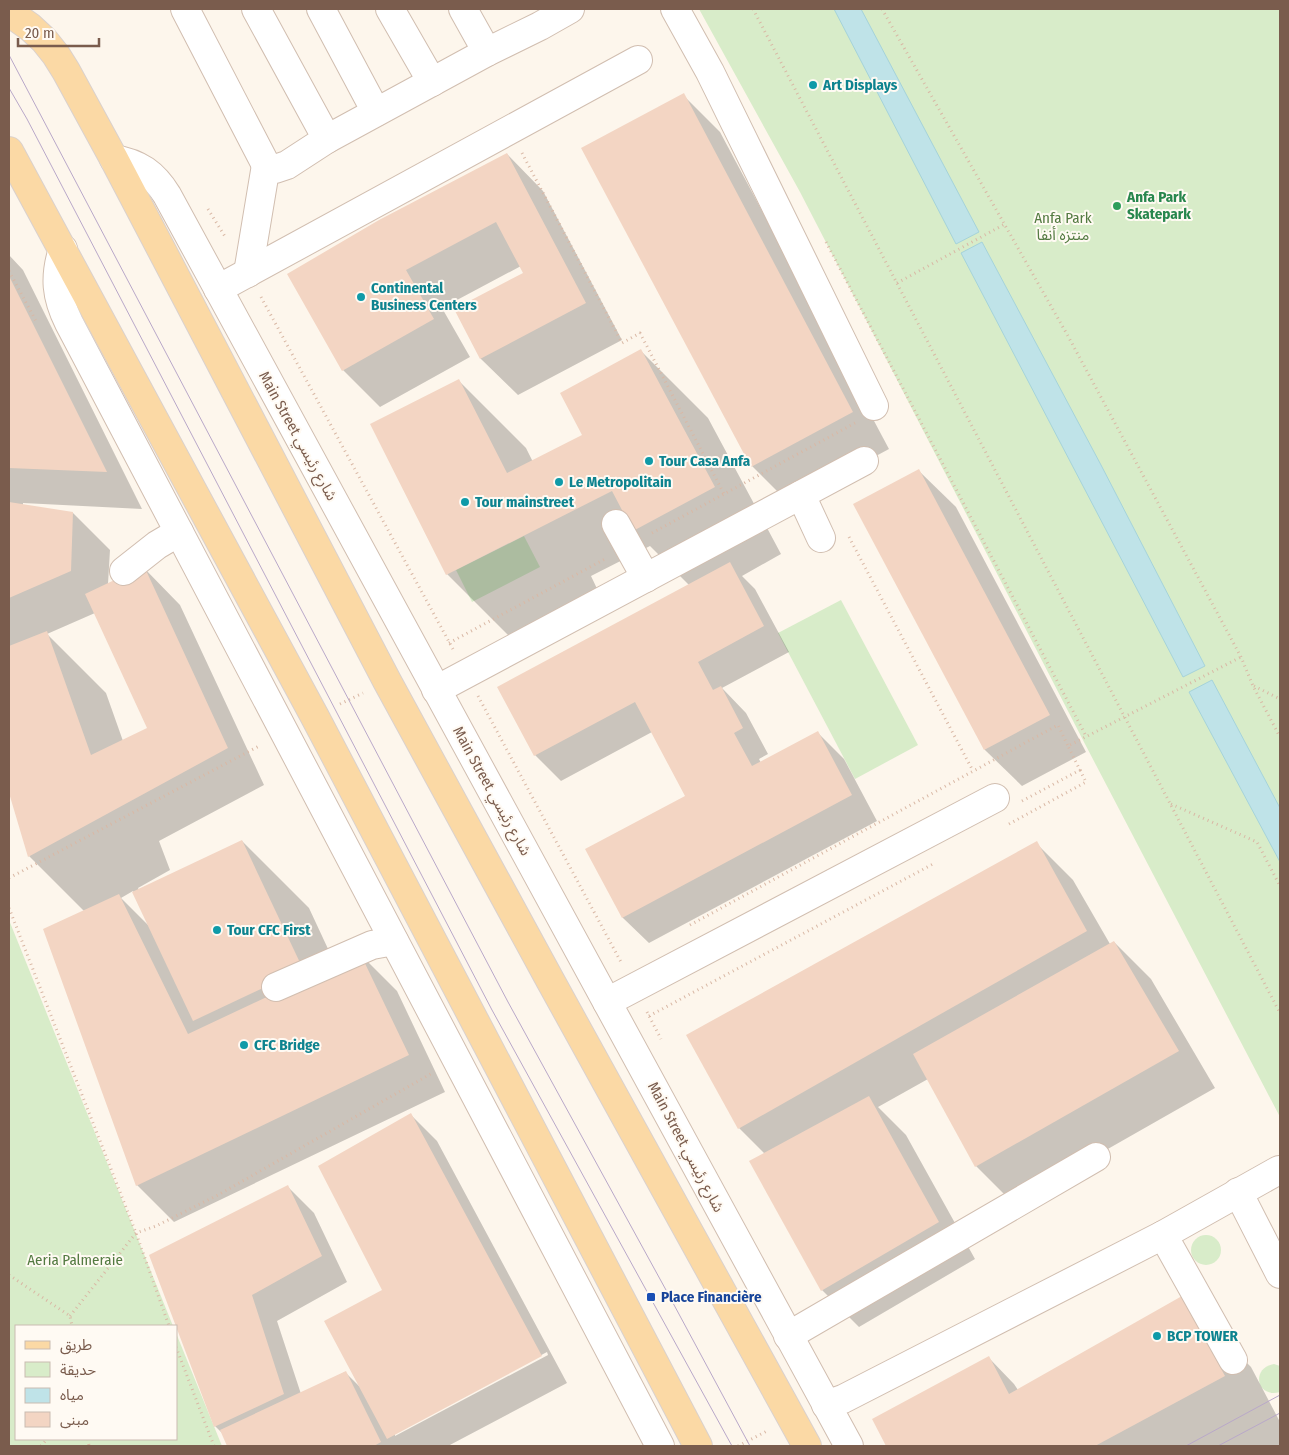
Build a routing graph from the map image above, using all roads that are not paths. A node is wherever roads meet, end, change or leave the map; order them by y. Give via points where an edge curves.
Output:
1 (185, 9) edge
2 (256, 9) edge
3 (321, 9) edge
4 (390, 9) edge
5 (463, 9) edge
6 (570, 9) edge
7 (676, 9) edge
8 (9, 12) edge
9 (536, 17) edge
10 (487, 52) junction
11 (638, 60) dead end
12 (432, 82) junction
13 (376, 112) junction
14 (327, 139) junction
15 (9, 151) edge
16 (114, 159) junction
17 (266, 165) junction
18 (17, 180) edge
19 (62, 249) junction
20 (248, 273) junction
21 (218, 289) junction
22 (867, 413) road end
23 (864, 461) dead end
24 (801, 495) junction
25 (179, 532) junction
26 (623, 535) road end
27 (821, 538) dead end
28 (124, 571) dead end
29 (646, 578) junction
30 (436, 690) junction
31 (995, 798) road end
32 (394, 941) junction
33 (276, 987) dead end
34 (607, 1002) junction
35 (1096, 1157) dead end
36 (1279, 1170) dead end
37 (1238, 1192) junction
38 (1164, 1234) junction
39 (1280, 1274) edge
40 (788, 1336) junction
41 (1233, 1360) dead end
42 (826, 1405) junction
43 (660, 1446) edge
44 (698, 1446) edge
45 (807, 1446) edge
46 (849, 1446) edge

1 - 17 street
2 - 14 street
3 - 13 street
4 - 12 street
5 - 10 street
6 - 9 street
7 - 22 street via 710,72
8 - 16 main road via 30,27 56,55
9 - 10 street
10 - 12 street
11 - 20 street
12 - 13 street
13 - 14 street
14 - 17 street via 287,165 275,169
15 - 18 main road
16 - 21 street, Main Street شارع رئيسي via 140,166 160,183
16 - 45 main road via 387,681
17 - 20 street
18 - 19 main road
19 - 25 street via 57,280 63,311
19 - 44 main road via 315,717
20 - 21 street
21 - 30 street, Main Street شارع رئيسي
23 - 24 street
24 - 27 street
24 - 29 street
25 - 28 street
25 - 32 street
26 - 29 street
29 - 30 street
30 - 34 street, Main Street شارع رئيسي
31 - 34 street
32 - 33 street via 372,946
32 - 43 street
34 - 40 street, Main Street شارع رئيسي
35 - 40 street
36 - 37 street
37 - 38 street
37 - 39 street
38 - 41 street
38 - 42 street
40 - 42 street, Main Street شارع رئيسي
42 - 46 street, Main Street شارع رئيسي

